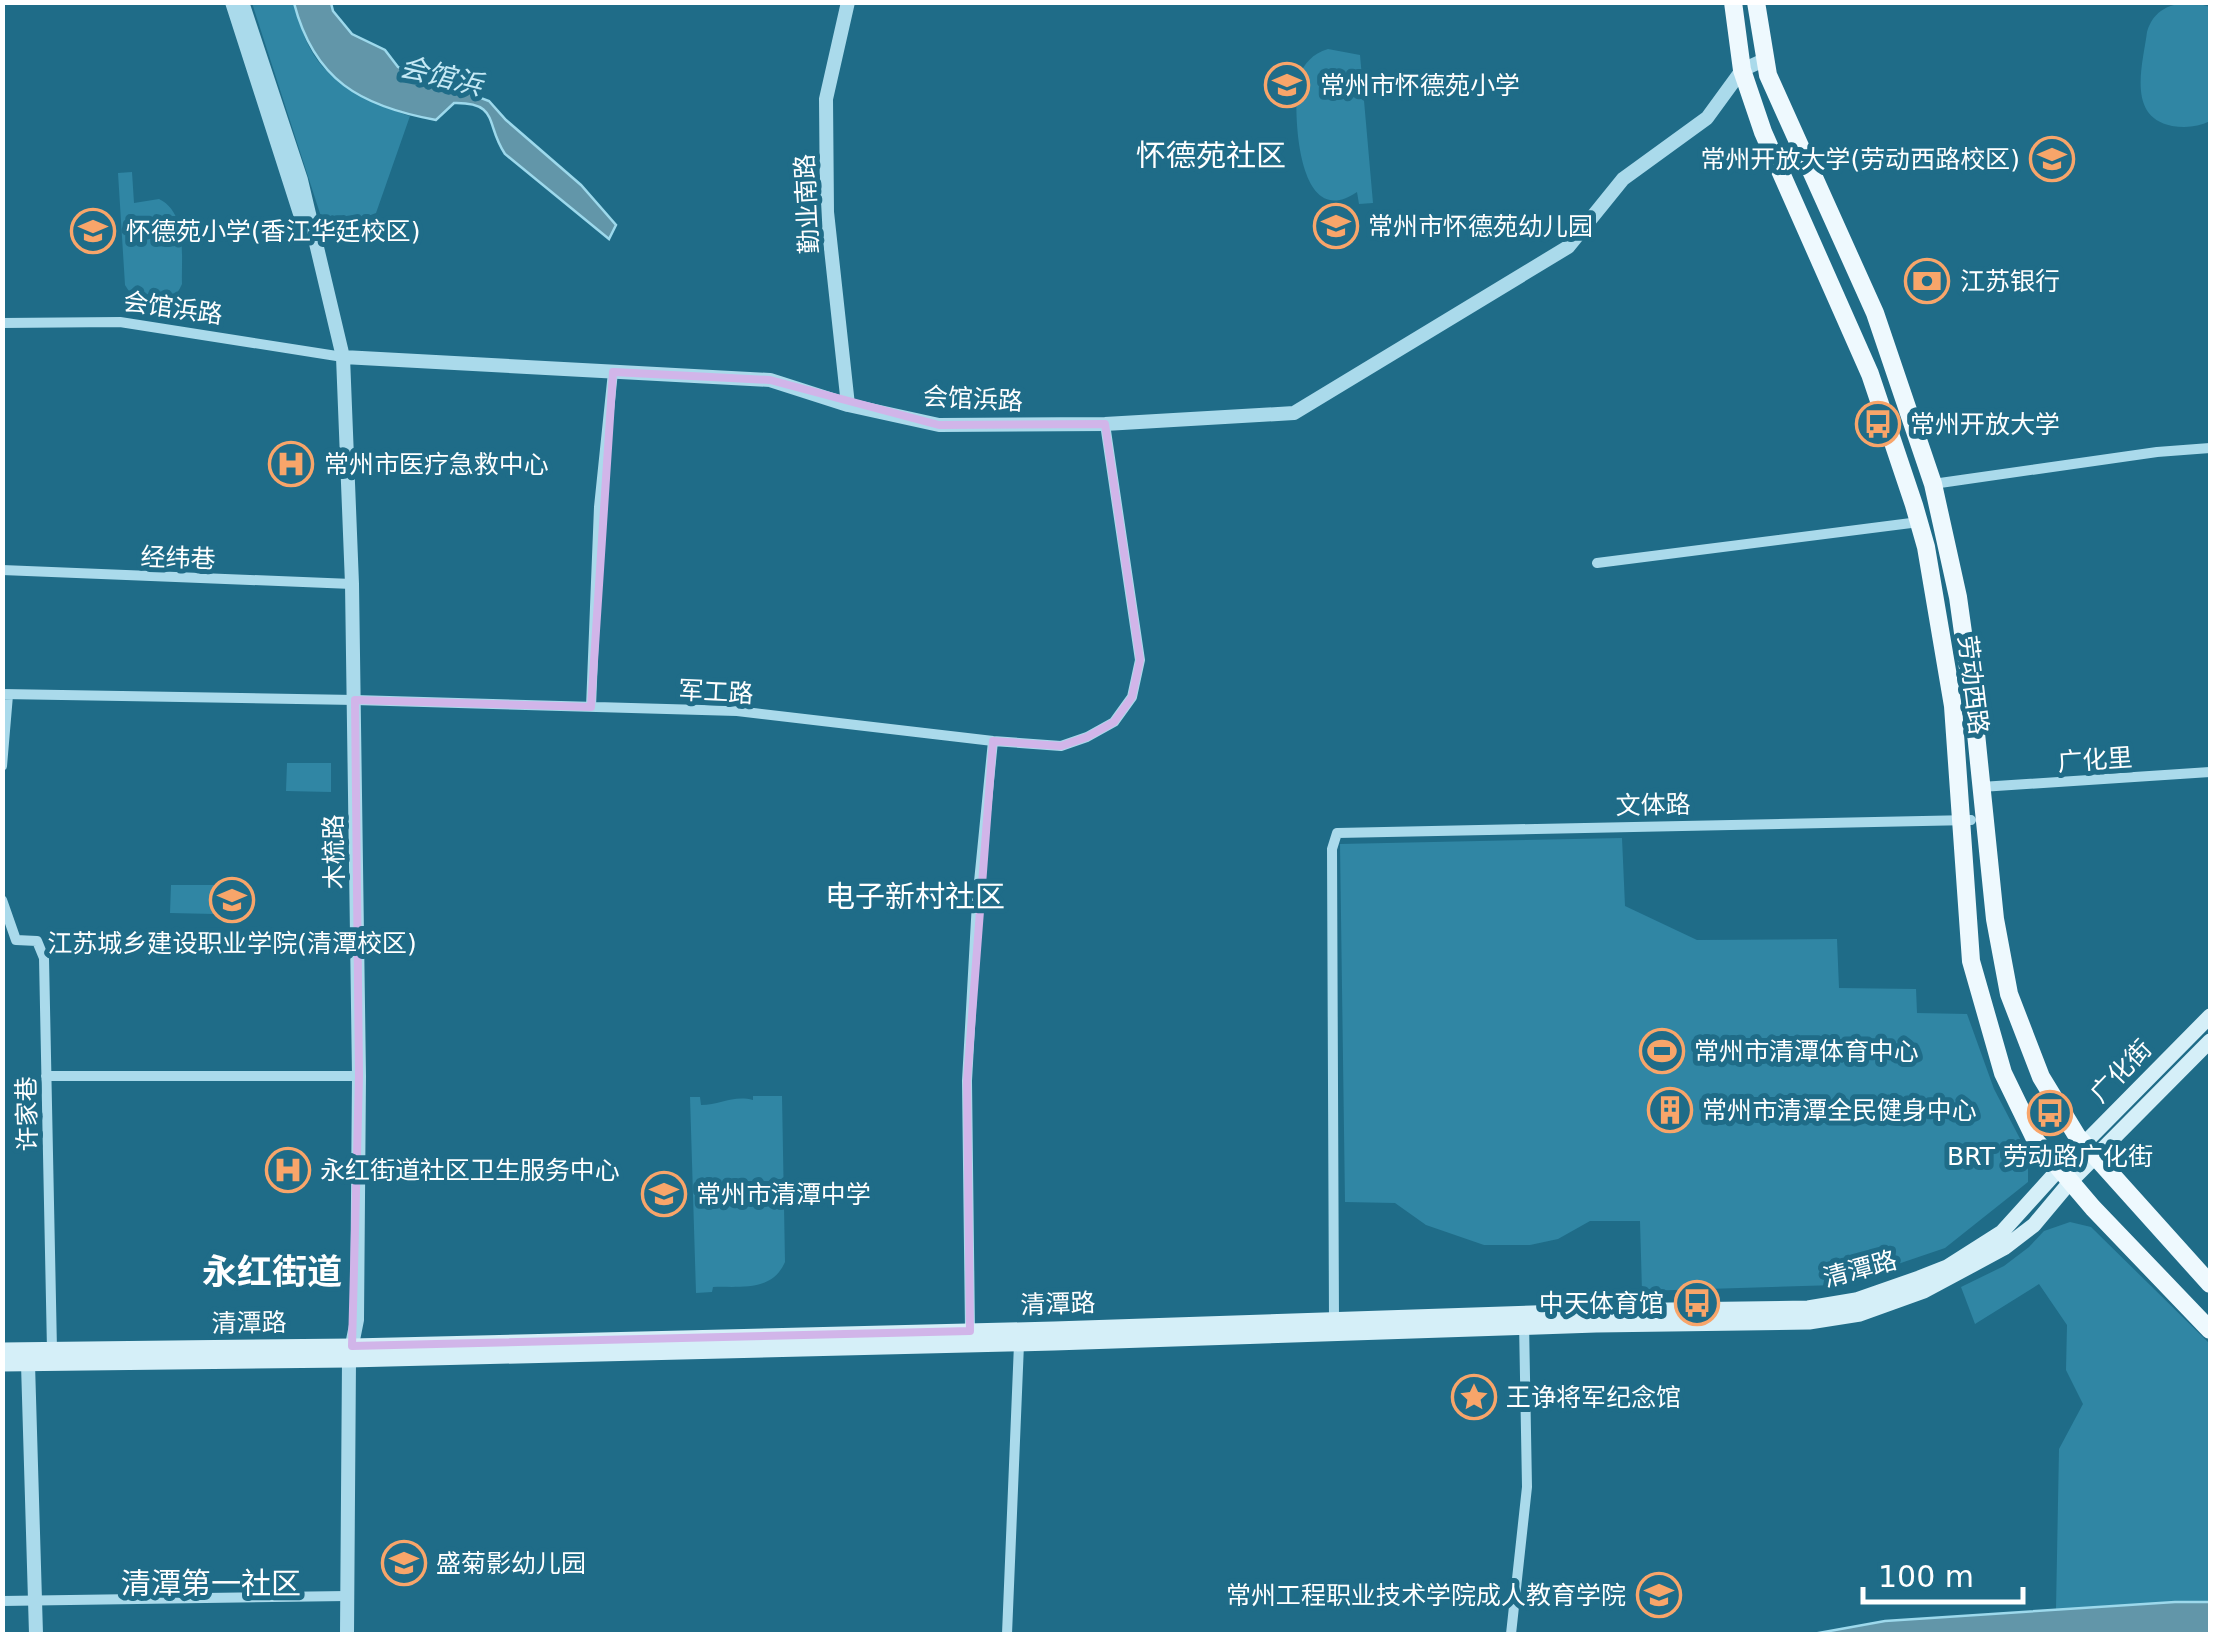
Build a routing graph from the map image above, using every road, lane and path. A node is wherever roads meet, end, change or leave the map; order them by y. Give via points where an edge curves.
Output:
1 (232, 2) edge
2 (242, 2) edge
3 (848, 2) edge
4 (1733, 2) edge
5 (1756, 2) edge
6 (1764, 60) junction
7 (1742, 70) junction
8 (2, 322) edge
9 (343, 357) junction
10 (613, 372) junction
11 (848, 406) junction
12 (1106, 424) junction
13 (2210, 448) edge
14 (1933, 484) junction
15 (1919, 522) junction
16 (1598, 563) dead end
17 (2, 570) edge
18 (352, 584) junction
19 (5, 695) edge
20 (354, 700) junction
21 (591, 707) junction
22 (993, 742) junction
23 (2, 766) edge
24 (2210, 772) edge
25 (1981, 787) junction
26 (1966, 820) junction
27 (2, 900) edge
28 (2210, 1016) edge
29 (2210, 1041) edge
30 (46, 1076) junction
31 (360, 1076) junction
32 (2090, 1151) junction
33 (2066, 1171) junction
34 (2188, 1259) junction
35 (2210, 1266) edge
36 (2210, 1284) edge
37 (1334, 1320) junction
38 (1524, 1320) junction
39 (2210, 1330) edge
40 (970, 1331) junction
41 (1019, 1344) junction
42 (2, 1350) edge
43 (52, 1350) junction
44 (350, 1353) junction
45 (2, 1364) edge
46 (28, 1364) junction
47 (347, 1596) junction
48 (2, 1601) edge
49 (35, 1601) junction
50 (36, 1634) edge
51 (347, 1634) edge
52 (1007, 1634) edge
53 (1510, 1634) edge

1 - 9 street, 木梳路 via 302,221 331,338
2 - 9 street, 木梳路 via 301,180
3 - 11 street, 勤业南路 via 826,99 827,212
4 - 7 main road, 劳动西路
5 - 6 main road, 劳动西路
6 - 7 street, 会馆浜路
6 - 14 main road, 劳动西路 via 1875,313
7 - 12 street, 会馆浜路 via 1707,118 1623,179 1568,247 1294,413
7 - 15 main road, 劳动西路 via 1782,178 1870,374
8 - 9 street, 会馆浜路 via 120,322
9 - 10 street, 会馆浜路
9 - 18 street, 木梳路
10 - 11 street, 会馆浜路 via 770,380
10 - 21 street via 599,507
11 - 12 street, 会馆浜路 via 940,425
12 - 22 street, 军工路 via 1140,660 1132,697 1114,722 1062,746
13 - 14 street
14 - 25 main road, 劳动西路 via 1958,597
15 - 16 street
15 - 26 main road, 劳动西路
17 - 18 street, 经纬巷
18 - 20 street, 木梳路
19 - 20 street, 军工路
19 - 23 street
20 - 21 street, 军工路
20 - 31 street, 木梳路
21 - 22 street, 军工路 via 736,711
22 - 40 street via 967,1081
24 - 25 street, 广化里
25 - 32 main road, 劳动西路 via 2009,994 2042,1076
26 - 33 main road, 劳动西路 via 1967,919 1980,1001 2008,1085 2036,1141
26 - 37 street, 文体路 via 1337,833
27 - 30 street, 许家巷 via 16,940 36,941 44,958
28 - 32 main road, 广化街
29 - 32 main road, 广化街
30 - 31 street
30 - 43 street, 许家巷
31 - 44 street, 木梳路 via 357,1320
32 - 33 main road, 清潭路
32 - 34 main road, 劳动西路
33 - 38 main road, 清潭路 via 2034,1225 2004,1248 1924,1291 1860,1314 1810,1322
33 - 39 main road, 劳动西路
34 - 35 main road
34 - 36 main road, 劳动西路
37 - 38 main road, 清潭路
37 - 40 main road, 清潭路
38 - 41 main road, 清潭路
38 - 53 street via 1528,1487
40 - 44 main road, 清潭路
41 - 44 main road, 清潭路
41 - 52 street
42 - 43 main road, 清潭路
43 - 44 main road, 清潭路
44 - 46 main road, 清潭路
44 - 47 street, 木梳路
45 - 46 main road, 清潭路
46 - 49 street
47 - 49 street
47 - 51 street, 木梳路
48 - 49 street
49 - 50 street

